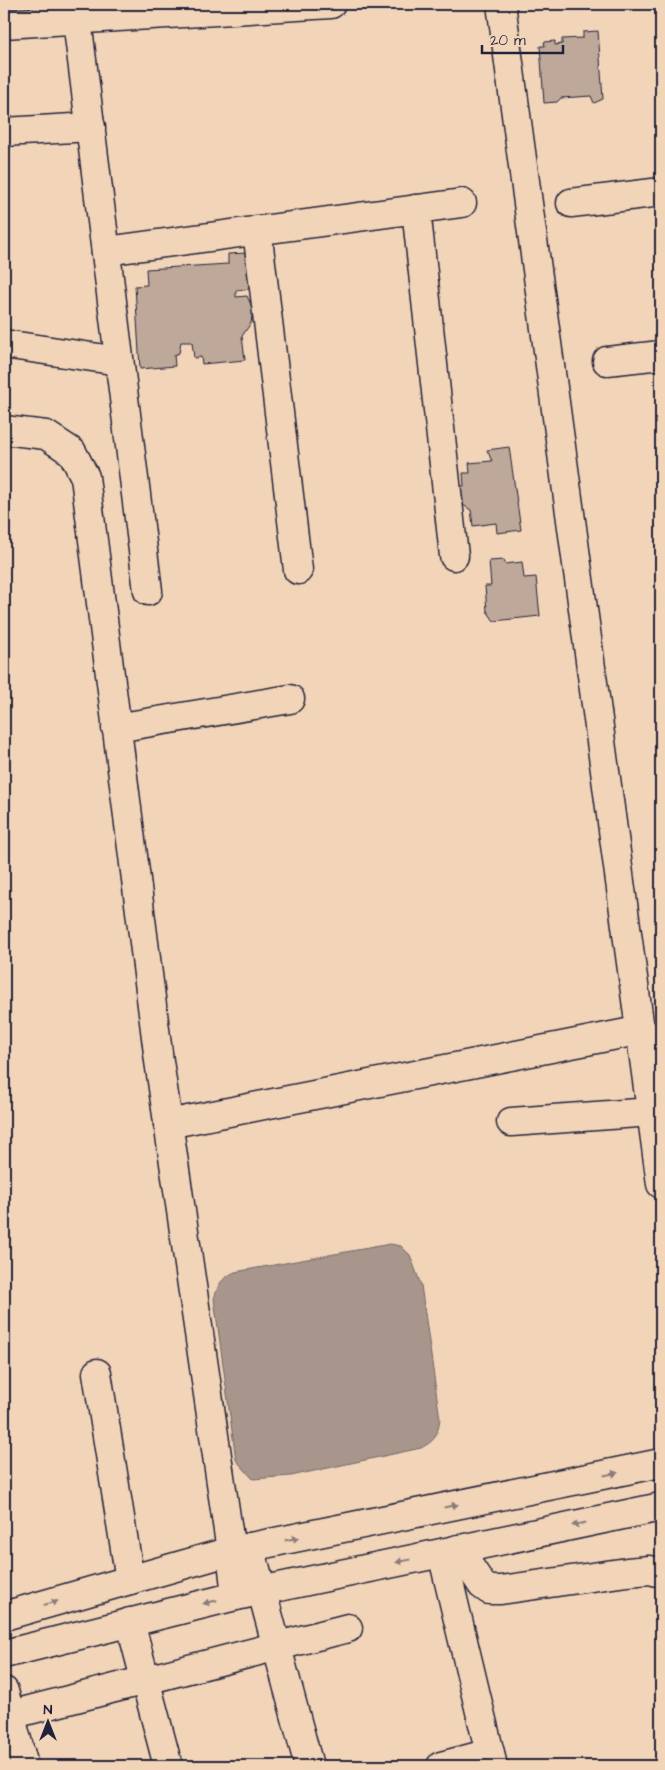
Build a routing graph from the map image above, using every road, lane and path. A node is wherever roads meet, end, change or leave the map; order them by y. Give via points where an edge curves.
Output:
1 (331, 4) edge
2 (501, 4) edge
3 (77, 20) junction
4 (4, 24) edge
5 (90, 127) junction
6 (4, 132) edge
7 (661, 192) edge
8 (462, 203) dead end
9 (571, 203) dead end
10 (416, 209) junction
11 (257, 230) junction
12 (106, 251) junction
13 (4, 344) edge
14 (661, 355) edge
15 (119, 360) junction
16 (607, 361) dead end
17 (4, 430) edge
18 (454, 556) dead end
19 (298, 570) dead end
20 (148, 591) dead end
21 (290, 699) dead end
22 (116, 728) junction
23 (642, 1030) junction
24 (652, 1112) junction
25 (511, 1122) dead end
26 (168, 1124) junction
27 (661, 1184) edge
28 (97, 1373) dead end
29 (661, 1464) edge
30 (661, 1507) edge
31 (240, 1549) junction
32 (450, 1551) junction
33 (661, 1573) edge
34 (130, 1580) junction
35 (249, 1593) junction
36 (4, 1616) edge
37 (130, 1622) junction
38 (348, 1628) dead end
39 (276, 1646) junction
40 (4, 1654) edge
41 (145, 1680) junction
42 (8, 1714) edge
43 (491, 1759) edge
44 (24, 1766) edge
45 (168, 1766) edge
46 (309, 1766) edge
47 (441, 1766) edge

1 - 3 street
2 - 23 street
3 - 4 street
3 - 5 street
5 - 6 street
5 - 12 street
7 - 9 street
8 - 10 street
10 - 11 street
10 - 18 street
11 - 12 street
11 - 19 street
12 - 15 street
13 - 15 street
14 - 16 street
15 - 20 street
17 - 22 street via 46,436 72,452 85,477
21 - 22 street
22 - 26 street
23 - 24 street
23 - 26 street
24 - 25 street
24 - 27 street
26 - 31 street
28 - 34 street
31 -> 29 street
30 -> 32 street
31 - 34 street
31 - 35 street
32 - 33 street via 489,1590 627,1572 650,1570
32 -> 35 street
32 - 43 street
36 -> 34 street
35 -> 37 street
35 - 39 street
37 - 40 street
37 - 41 street
38 - 39 street
39 - 41 street
39 - 46 street
41 - 42 street
41 - 45 street
42 - 44 street
43 - 47 street

